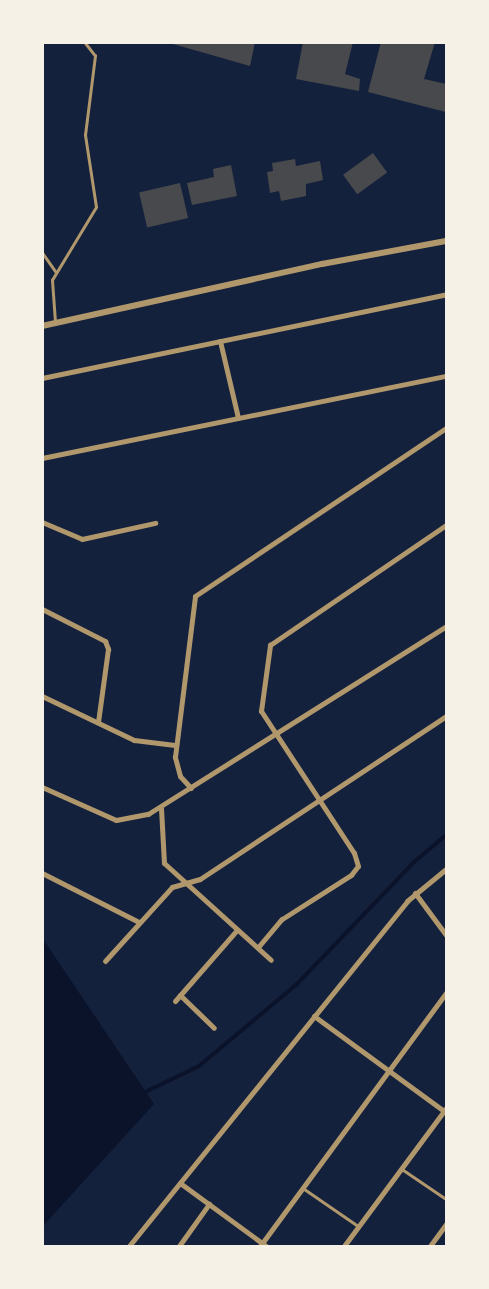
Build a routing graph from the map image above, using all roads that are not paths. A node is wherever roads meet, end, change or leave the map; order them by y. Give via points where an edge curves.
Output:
1 (84, 42) edge
2 (446, 241) edge
3 (42, 252) edge
4 (56, 272) junction
5 (446, 294) edge
6 (55, 324) junction
7 (42, 326) edge
8 (220, 341) junction
9 (446, 376) edge
10 (42, 378) edge
11 (238, 418) junction
12 (446, 428) edge
13 (42, 458) edge
14 (42, 522) edge
15 (155, 523) dead end
16 (446, 525) edge
17 (42, 609) edge
18 (446, 626) edge
19 (42, 696) edge
20 (446, 716) edge
21 (98, 722) junction
22 (274, 734) junction
23 (175, 744) junction
24 (42, 786) edge
25 (191, 788) junction
26 (320, 801) junction
27 (161, 808) junction
28 (446, 869) edge
29 (42, 873) edge
30 (184, 882) junction
31 (415, 893) junction
32 (139, 922) junction
33 (236, 931) junction
34 (446, 935) edge
35 (258, 946) junction
36 (271, 960) dead end
37 (105, 961) dead end
38 (446, 993) edge
39 (180, 995) junction
40 (175, 1000) dead end
41 (314, 1016) junction
42 (214, 1028) dead end
43 (389, 1071) junction
44 (445, 1109) edge
45 (402, 1169) junction
46 (180, 1183) junction
47 (303, 1188) junction
48 (446, 1198) edge
49 (209, 1204) junction
50 (446, 1224) edge
51 (359, 1226) junction
52 (129, 1246) edge
53 (179, 1246) edge
54 (263, 1246) edge
55 (344, 1246) edge
56 (430, 1246) edge

1 - 4 lane via 95,56 85,135 96,207
2 - 6 street via 322,264
3 - 4 lane
4 - 6 lane via 52,290
5 - 8 street
6 - 7 street
8 - 10 street
8 - 11 street
9 - 11 street
11 - 13 street
12 - 23 street via 195,596
14 - 15 street via 82,539
16 - 22 street via 272,641 260,706
17 - 21 street via 105,641 108,649
18 - 22 street
19 - 21 street
20 - 26 street
21 - 23 street via 134,740
22 - 25 street
22 - 26 street
23 - 25 street via 175,765
24 - 27 street via 116,820
25 - 27 street
26 - 30 street via 200,879
26 - 35 street via 358,860 351,876 282,919
27 - 30 street via 164,863
28 - 31 street
29 - 32 street
30 - 32 street via 172,887
30 - 33 street
31 - 34 street
31 - 41 street
32 - 37 street
33 - 35 street
33 - 39 street
35 - 36 street
38 - 43 street
39 - 40 street
39 - 42 street
41 - 43 street
41 - 46 street
43 - 44 street
43 - 47 street
44 - 45 street
45 - 48 lane
45 - 51 street
46 - 49 street
46 - 52 street
47 - 51 lane
47 - 54 street
49 - 53 street
49 - 54 street
50 - 56 street
51 - 55 street

